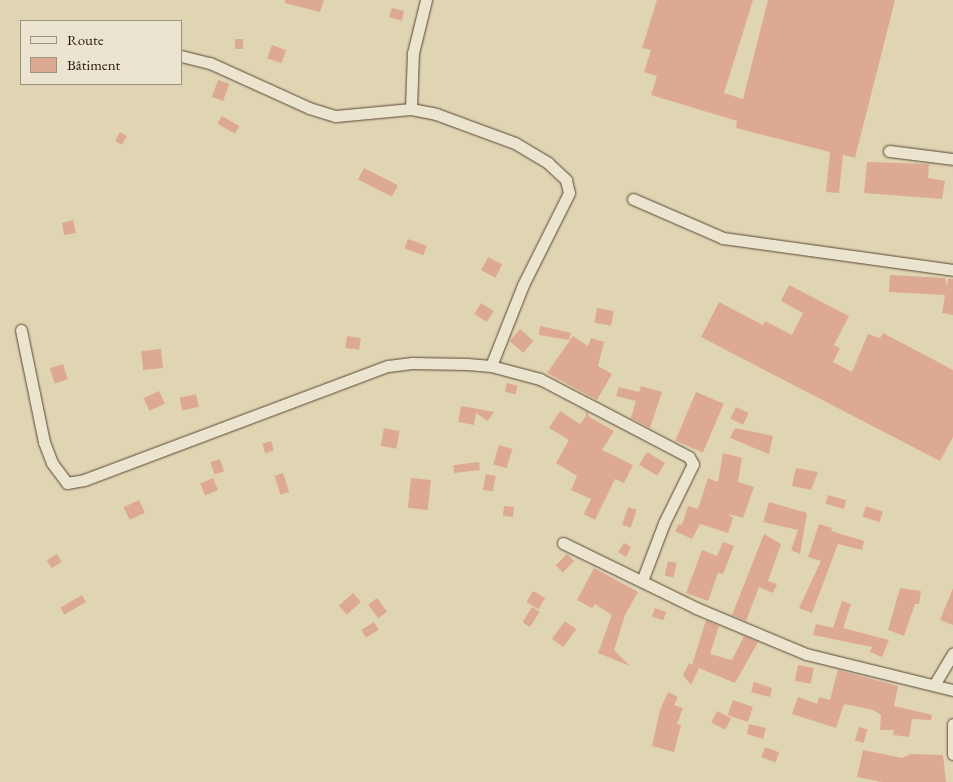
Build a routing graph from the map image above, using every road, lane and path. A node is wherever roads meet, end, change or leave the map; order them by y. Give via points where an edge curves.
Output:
1 (426, 0) edge
2 (182, 56) edge
3 (411, 109) junction
4 (889, 151) dead end
5 (953, 159) edge
6 (633, 199) dead end
7 (953, 270) edge
8 (21, 330) dead end
9 (491, 366) junction
10 (563, 543) dead end
11 (642, 582) junction
12 (953, 654) edge
13 (934, 685) junction
14 (953, 690) edge
15 (953, 724) edge
16 (953, 754) edge

1 - 3 street via 413,53
2 - 3 street via 210,63 309,108 336,116
3 - 9 street via 436,114 515,143 566,180 569,193 523,284
4 - 5 street
6 - 7 street via 724,238
8 - 9 street via 44,442 52,463 67,483 84,480 388,366 412,363
9 - 11 street via 540,379 689,457 693,470 664,524
10 - 11 street
11 - 13 street via 806,654
12 - 13 street
13 - 14 street
15 - 16 street

